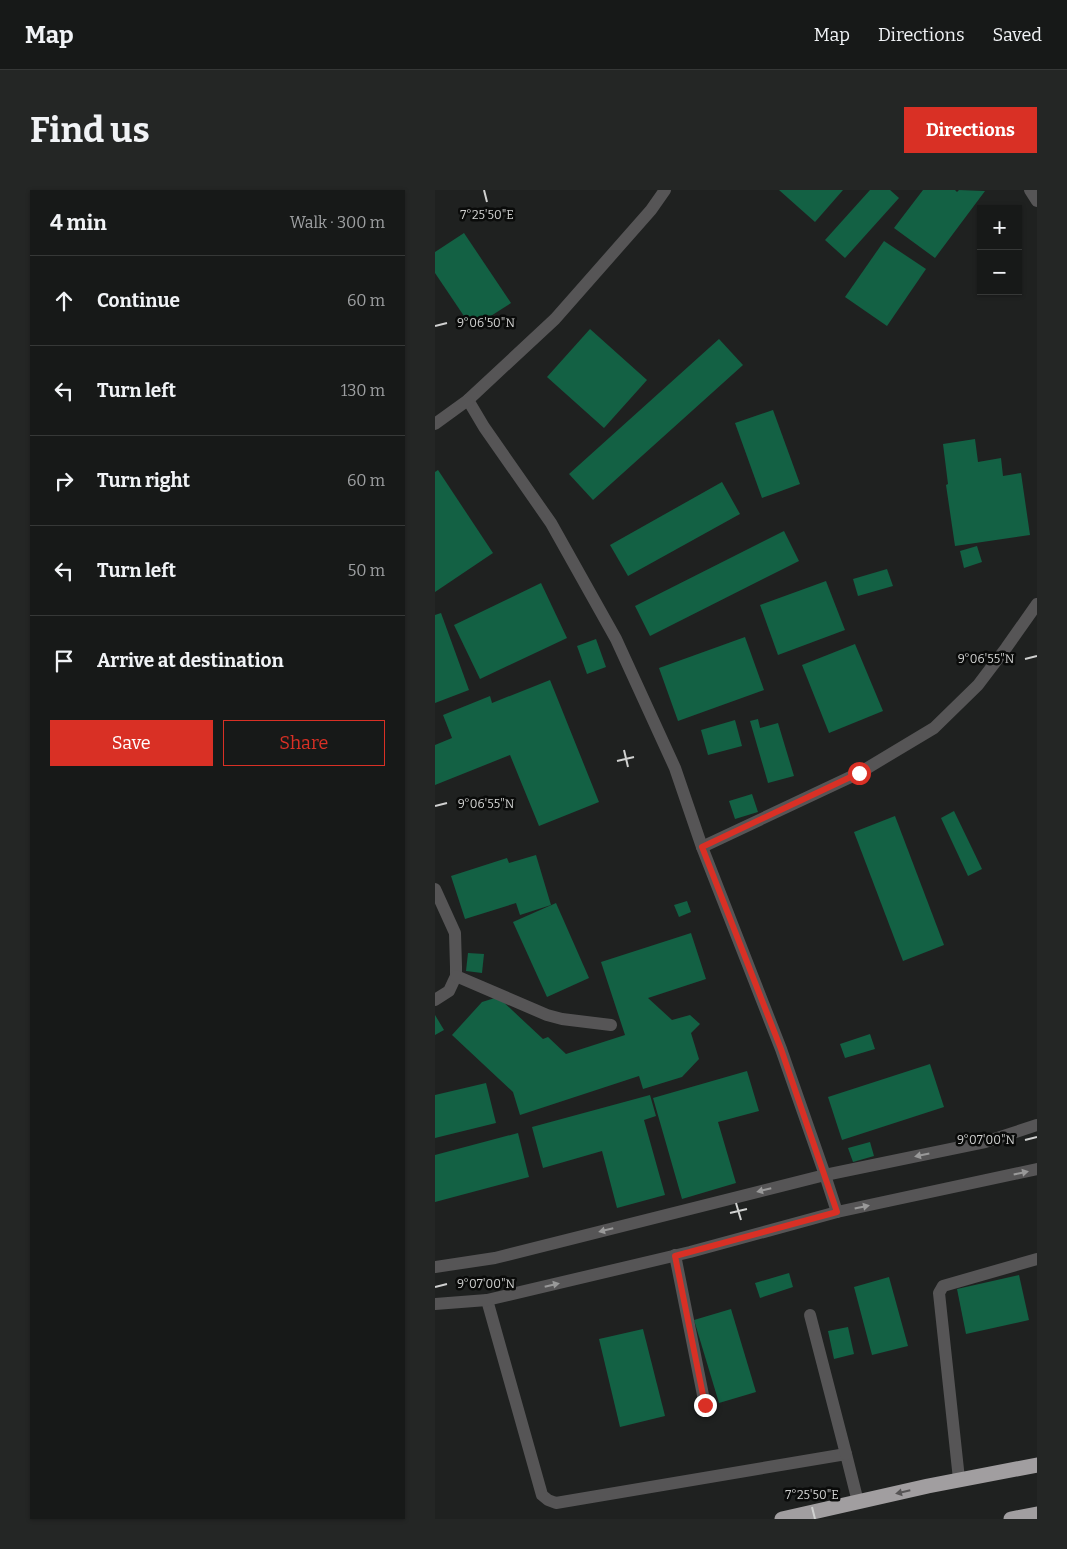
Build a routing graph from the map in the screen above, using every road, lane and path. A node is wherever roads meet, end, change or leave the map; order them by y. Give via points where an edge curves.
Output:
1 (665, 190) edge
2 (1030, 190) edge
3 (1037, 201) edge
4 (468, 400) junction
5 (435, 424) edge
6 (1037, 604) edge
7 (702, 847) junction
8 (435, 889) edge
9 (456, 976) junction
10 (435, 1000) edge
11 (611, 1025) dead end
12 (1037, 1125) edge
13 (1037, 1169) edge
14 (825, 1175) junction
15 (837, 1212) junction
16 (675, 1256) junction
17 (1037, 1259) edge
18 (435, 1267) edge
19 (487, 1300) junction
20 (435, 1304) edge
21 (810, 1315) dead end
22 (705, 1405) dead end
23 (846, 1454) junction
24 (1037, 1460) edge
25 (1037, 1465) edge
26 (959, 1479) junction
27 (928, 1486) junction
28 (858, 1502) junction
29 (1037, 1514) edge
30 (782, 1519) edge
31 (1011, 1519) edge

1 - 4 street via 555,319
2 - 3 street
4 - 5 street
4 - 7 street via 551,523 616,639 675,768
6 - 7 street via 978,685 934,728 859,773
7 - 14 street via 781,1049
8 - 9 street via 455,933
9 - 10 street via 449,991
9 - 11 street via 547,1015
12 -> 14 street via 985,1142
15 -> 13 street
14 - 15 street
14 -> 18 street via 495,1258
15 - 16 street
19 -> 16 street
16 - 22 street
17 - 26 street via 943,1286 939,1293
19 - 20 street
19 - 23 street via 542,1495 548,1500 555,1503
21 - 23 street
23 - 28 street
24 - 26 highway
25 - 27 highway
26 - 27 highway
27 -> 28 highway
28 - 30 highway
29 - 31 highway

